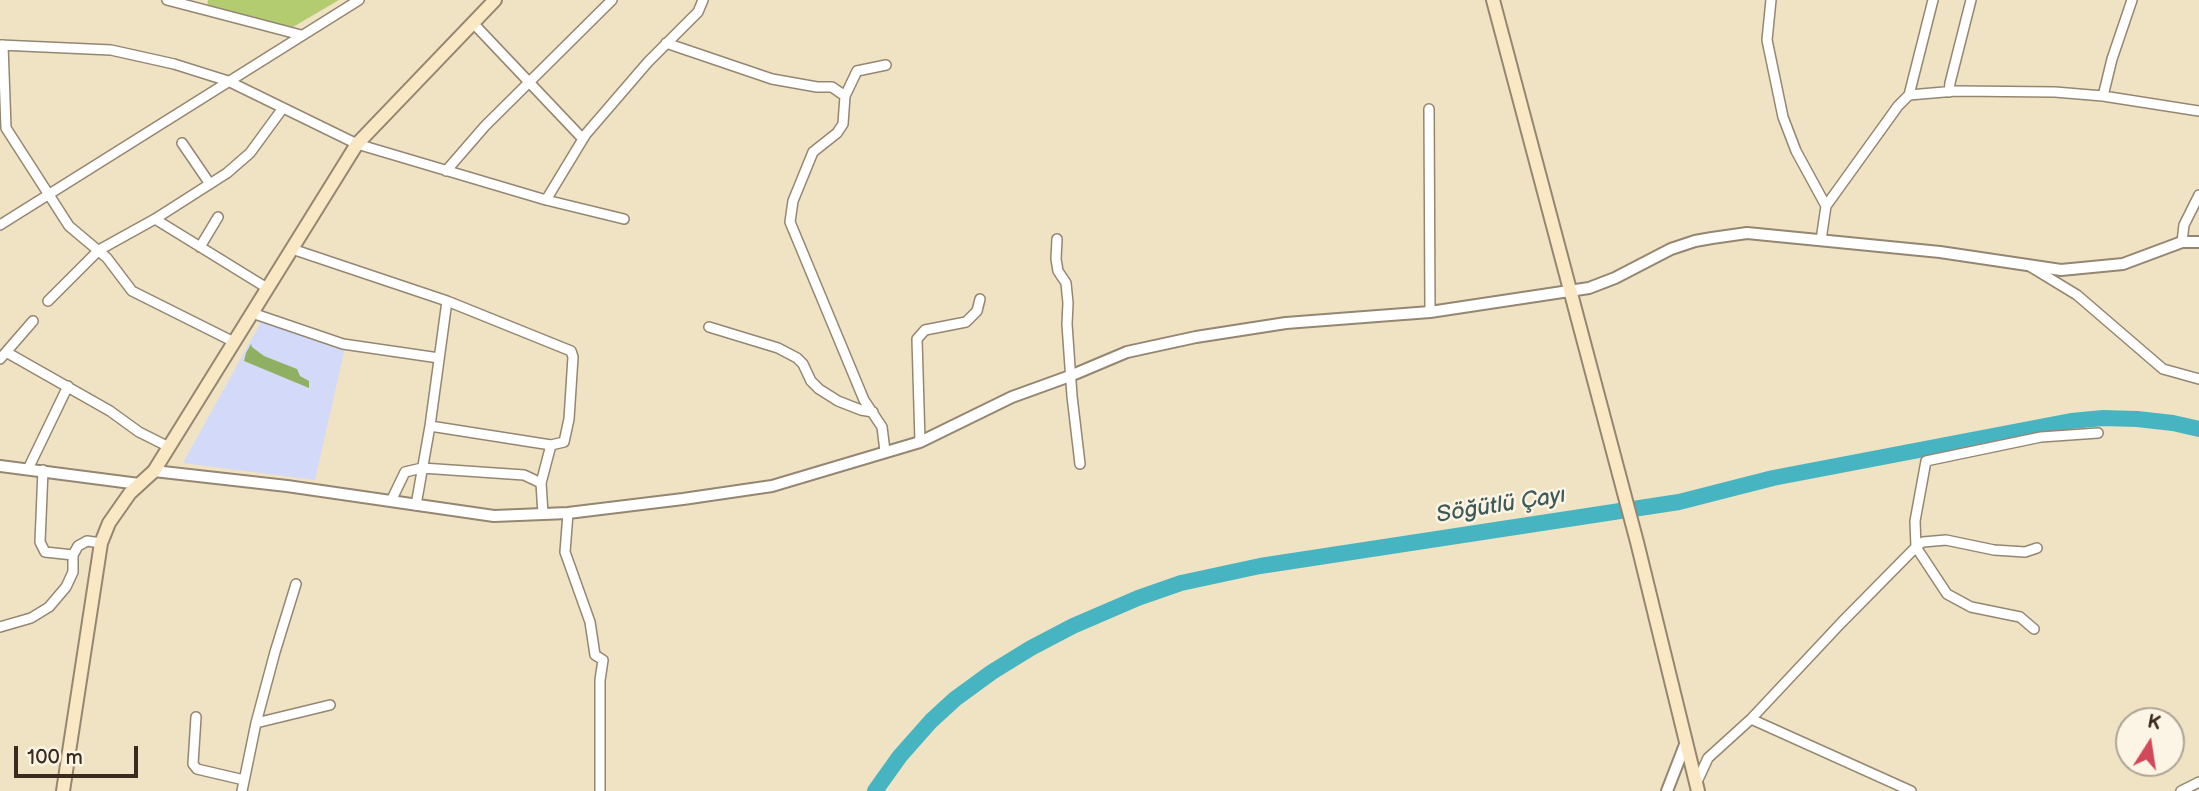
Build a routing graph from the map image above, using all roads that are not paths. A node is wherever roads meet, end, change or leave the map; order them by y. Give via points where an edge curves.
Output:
1 (167, 0) edge
2 (359, 0) edge
3 (495, 0) edge
4 (612, 0) edge
5 (703, 0) edge
6 (1493, 0) edge
7 (1771, 0) edge
8 (1933, 0) edge
9 (1971, 0) edge
10 (2132, 0) edge
11 (472, 23) junction
12 (301, 36) junction
13 (666, 43) junction
14 (2, 46) edge
15 (887, 65) dead end
16 (228, 81) junction
17 (530, 83) junction
18 (1949, 92) junction
19 (1909, 95) junction
20 (845, 96) junction
21 (2103, 96) junction
22 (283, 108) junction
23 (1429, 109) dead end
24 (2199, 111) edge
25 (583, 139) junction
26 (182, 144) dead end
27 (357, 144) junction
28 (446, 171) junction
29 (210, 184) junction
30 (48, 195) junction
31 (2199, 195) edge
32 (546, 200) junction
33 (1826, 206) junction
34 (218, 217) dead end
35 (155, 219) junction
36 (624, 219) dead end
37 (0, 225) edge
38 (1057, 239) dead end
39 (1821, 240) junction
40 (2182, 242) junction
41 (2199, 242) edge
42 (200, 247) junction
43 (292, 249) junction
44 (99, 250) junction
45 (2027, 265) junction
46 (267, 288) junction
47 (1570, 290) junction
48 (980, 299) dead end
49 (447, 301) junction
50 (48, 302) dead end
51 (1430, 312) junction
52 (252, 313) junction
53 (33, 321) dead end
54 (709, 327) dead end
55 (234, 342) junction
56 (3, 356) edge
57 (439, 358) junction
58 (1070, 376) junction
59 (2199, 379) edge
60 (68, 386) junction
61 (873, 412) junction
62 (430, 426) junction
63 (2098, 433) dead end
64 (920, 442) junction
65 (551, 445) junction
66 (169, 447) junction
67 (885, 451) junction
68 (1080, 464) dead end
69 (0, 466) edge
70 (422, 468) junction
71 (28, 469) junction
72 (43, 470) junction
73 (154, 471) junction
74 (139, 484) junction
75 (541, 484) junction
76 (391, 501) junction
77 (416, 505) junction
78 (568, 513) junction
79 (543, 514) junction
80 (101, 543) junction
81 (1916, 547) junction
82 (2037, 548) dead end
83 (73, 555) junction
84 (296, 584) dead end
85 (0, 627) edge
86 (2034, 629) dead end
87 (330, 705) dead end
88 (196, 717) dead end
89 (1751, 719) junction
90 (256, 723) junction
91 (1686, 742) junction
92 (244, 780) junction
93 (2199, 782) edge
94 (1694, 789) edge
95 (63, 791) edge
96 (242, 791) edge
97 (600, 791) edge
98 (1667, 791) edge
99 (1912, 791) edge
100 (2181, 791) edge

1 - 12 street
2 - 12 street
3 - 11 main road
4 - 17 street
5 - 13 street via 698,12
6 - 47 main road
7 - 33 street via 1767,40 1783,117
8 - 19 street
9 - 18 street
10 - 21 street
11 - 17 street
11 - 27 main road
12 - 16 street
13 - 20 street via 772,79 832,87
13 - 25 street
14 - 16 street via 111,50
14 - 30 street via 6,128
15 - 20 street via 857,71
16 - 22 street
16 - 30 street
17 - 25 street
17 - 28 street
18 - 19 street
18 - 21 street
19 - 33 street
20 - 61 street via 843,124 813,152 793,201 790,222
21 - 24 street
22 - 27 street
22 - 29 street via 250,153
23 - 51 street
25 - 32 street
26 - 29 street
27 - 28 street
27 - 43 main road
28 - 32 street
29 - 35 street
30 - 37 street
30 - 44 street via 69,226
31 - 40 street
32 - 36 street
33 - 39 street
34 - 42 street
35 - 42 street
35 - 44 street
38 - 58 street via 1058,271 1066,283 1069,303
39 - 45 street
39 - 47 street via 1746,233 1695,241 1615,278
40 - 41 street
40 - 45 street via 2123,264 2061,270
42 - 46 street
43 - 46 main road
43 - 49 street
44 - 50 street
44 - 55 street via 132,291
45 - 59 street via 2077,295 2162,369
46 - 52 main road
47 - 51 street
47 - 91 main road
48 - 64 street via 977,312 966,322 925,330 917,339
49 - 57 street
49 - 65 street via 571,351 569,419 564,442
51 - 58 street via 1286,323 1196,337 1127,352
52 - 55 main road
52 - 57 street via 344,344
53 - 56 street
54 - 61 street via 778,348 803,364 819,389 838,401
55 - 66 main road
56 - 60 street
57 - 62 street
58 - 64 street via 1012,397
58 - 68 street
60 - 66 street
60 - 71 street
61 - 67 street via 882,427
62 - 65 street
62 - 70 street
63 - 81 street via 2041,437 1926,461 1915,521
64 - 67 street
65 - 75 street
66 - 73 main road
67 - 78 street via 772,486
69 - 71 street
70 - 75 street via 524,475
70 - 76 street via 405,472
70 - 77 street
71 - 72 street
72 - 74 street
72 - 83 street via 40,542 45,552
73 - 74 main road
73 - 76 street
74 - 80 main road via 109,523
75 - 79 street
76 - 77 street
77 - 79 street via 494,516
78 - 79 street
78 - 97 street via 565,552 590,622 594,655 603,660
80 - 83 street via 87,541
80 - 95 main road
81 - 82 street via 1945,540 2005,551
81 - 86 street via 1947,594 1971,607 2021,617
81 - 89 street
83 - 85 street via 73,572 49,607
84 - 90 street
87 - 90 street
88 - 92 street via 193,764 197,769
89 - 94 street via 1708,758
89 - 99 street
90 - 92 street
91 - 94 main road
91 - 98 street
92 - 96 street
93 - 100 street

